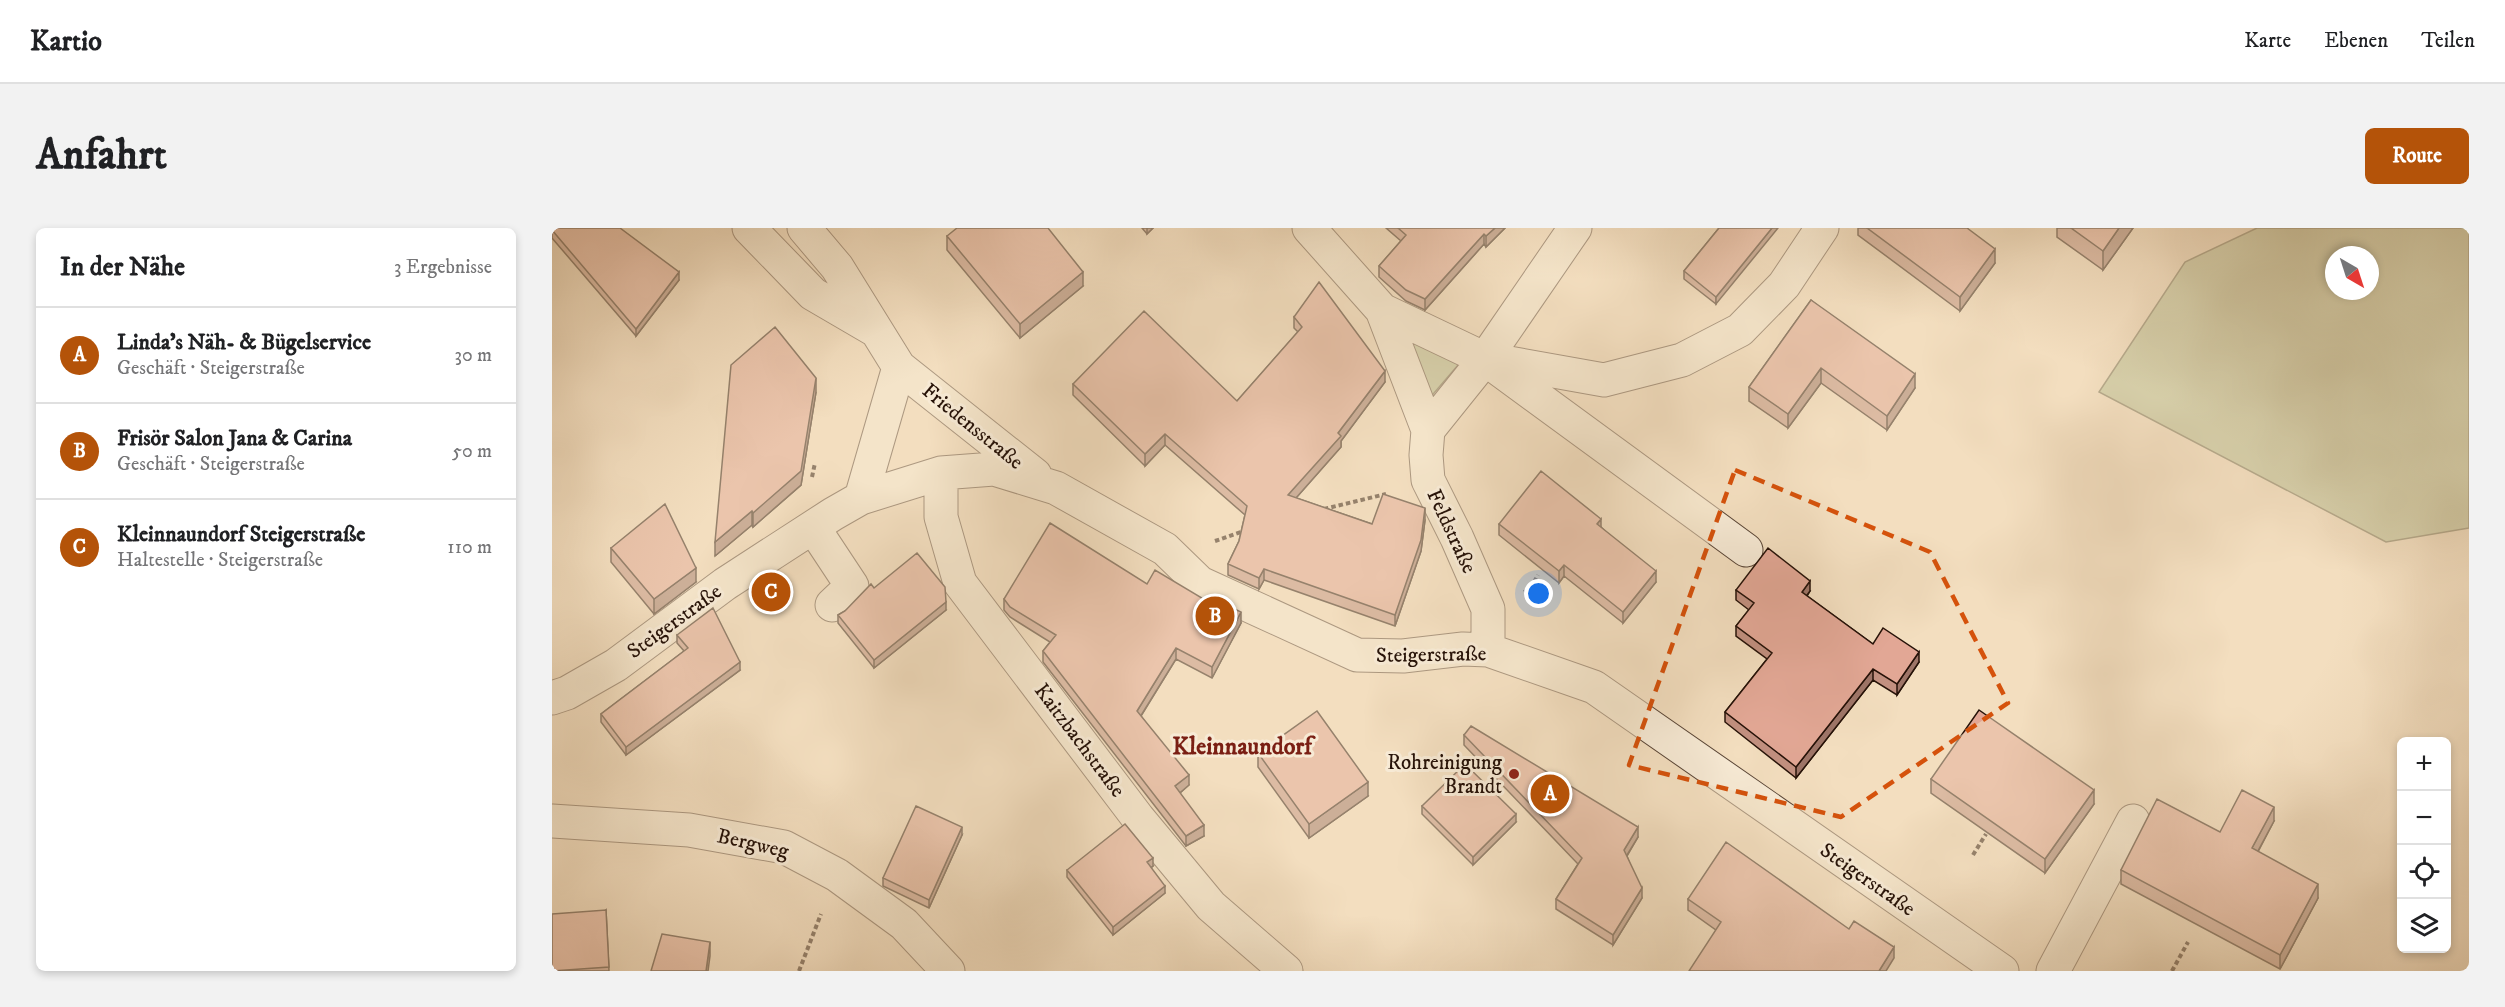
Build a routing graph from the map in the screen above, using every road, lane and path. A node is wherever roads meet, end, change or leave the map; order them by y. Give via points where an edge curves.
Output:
1 (749, 228) edge
2 (804, 228) edge
3 (1309, 228) edge
4 (1575, 228) edge
5 (1822, 228) edge
6 (1382, 310) junction
7 (877, 332) junction
8 (1485, 358) junction
9 (899, 367) junction
10 (1428, 430) junction
11 (941, 473) junction
12 (1047, 485) junction
13 (1393, 492) dead end
14 (861, 498) junction
15 (1315, 511) edge
16 (813, 527) junction
17 (1250, 529) edge
18 (1746, 550) dead end
19 (1186, 568) junction
20 (832, 605) dead end
21 (1488, 650) junction
22 (552, 698) edge
23 (552, 821) edge
24 (2133, 821) dead end
25 (1986, 834) edge
26 (1973, 855) dead end
27 (837, 875) junction
28 (2188, 942) dead end
29 (799, 971) edge
30 (948, 971) edge
31 (1286, 971) edge
32 (2002, 971) edge
33 (2053, 971) edge
34 (2172, 971) edge

1 - 7 street via 813,294
2 - 7 street, Friedensstraße via 837,267
3 - 6 street, Feldstraße
4 - 8 street
5 - 8 street via 1784,285 1740,330 1682,360 1604,380
6 - 8 street, Feldstraße
6 - 10 street, Feldstraße
7 - 9 street, Friedensstraße
8 - 10 street
8 - 18 street
9 - 12 street, Friedensstraße
9 - 14 street, Friedensstraße
10 - 21 street, Feldstraße via 1428,480 1488,609
11 - 12 street, Steigerstraße via 994,469
11 - 14 street, Steigerstraße
11 - 31 street, Kaitzbachstraße via 941,517 960,583 1138,818 1211,906
12 - 19 street, Steigerstraße via 1165,549
13 - 15 path
14 - 16 street, Steigerstraße
16 - 20 street via 852,586
16 - 22 street, Steigerstraße via 725,584 616,665
17 - 19 path via 1211,543
19 - 21 street, Steigerstraße via 1200,583 1357,655
21 - 32 street, Steigerstraße via 1594,687
23 - 27 street, Bergweg via 689,830 784,846
24 - 33 street
25 - 26 path
27 - 29 path
27 - 30 street, Bergweg via 904,924
28 - 34 path

